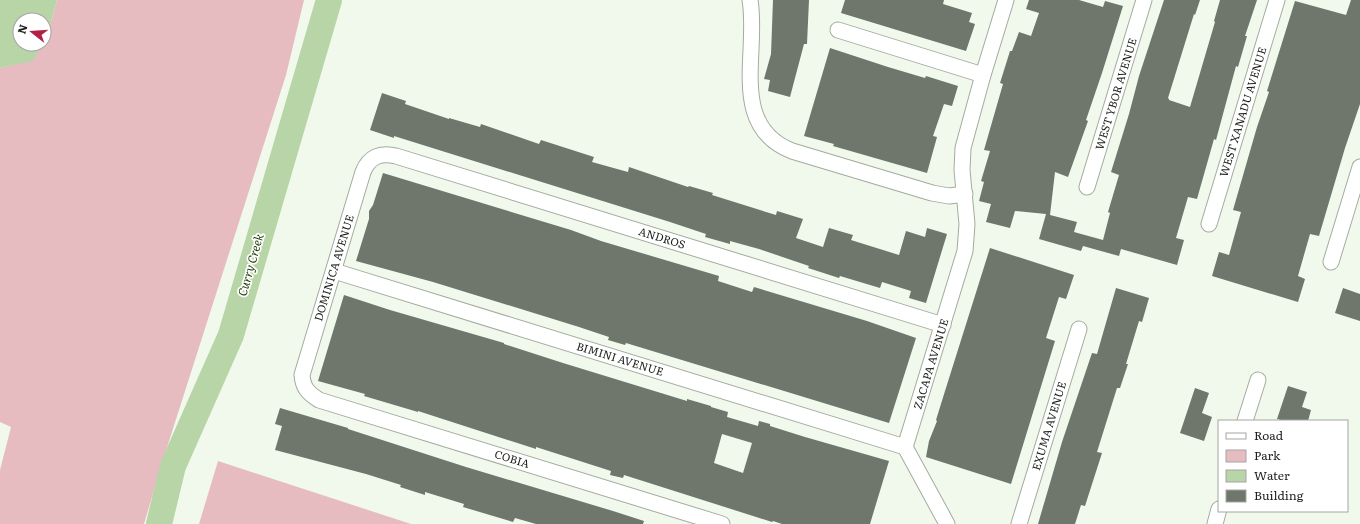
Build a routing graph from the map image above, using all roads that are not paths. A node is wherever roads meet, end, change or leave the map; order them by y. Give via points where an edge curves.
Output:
1 (750, 0) edge
2 (1006, 0) edge
3 (1144, 0) edge
4 (1278, 0) edge
5 (838, 30) dead end
6 (983, 75) junction
7 (381, 155) joint
8 (1360, 167) edge
9 (1087, 187) dead end
10 (965, 194) junction
11 (1209, 224) dead end
12 (1331, 262) dead end
13 (334, 271) junction
14 (943, 325) junction
15 (1078, 329) dead end
16 (1258, 380) dead end
17 (305, 389) joint
18 (1246, 420) edge
19 (905, 447) junction
20 (1218, 512) edge
21 (722, 524) edge
22 (947, 524) edge
23 (1019, 524) edge
24 (1215, 524) edge

1 - 10 street via 750,94 754,111 770,138 792,151 936,194
2 - 6 street, ZACAPA AVENUE
3 - 9 street, WEST YBOR AVENUE
4 - 11 street, WEST XANADU AVENUE
5 - 6 street
6 - 10 street, ZACAPA AVENUE via 963,148
7 - 13 street, DOMINICA AVENUE via 372,159 365,167
7 - 14 street, ANDROS via 403,158
8 - 12 street
10 - 14 street, ZACAPA AVENUE via 965,251
13 - 17 street, DOMINICA AVENUE via 302,375
13 - 19 street, BIMINI AVENUE
14 - 19 street, ZACAPA AVENUE
15 - 23 street, EXUMA AVENUE
16 - 18 street
17 - 21 street, COBIA via 319,400
19 - 22 street
20 - 24 street

